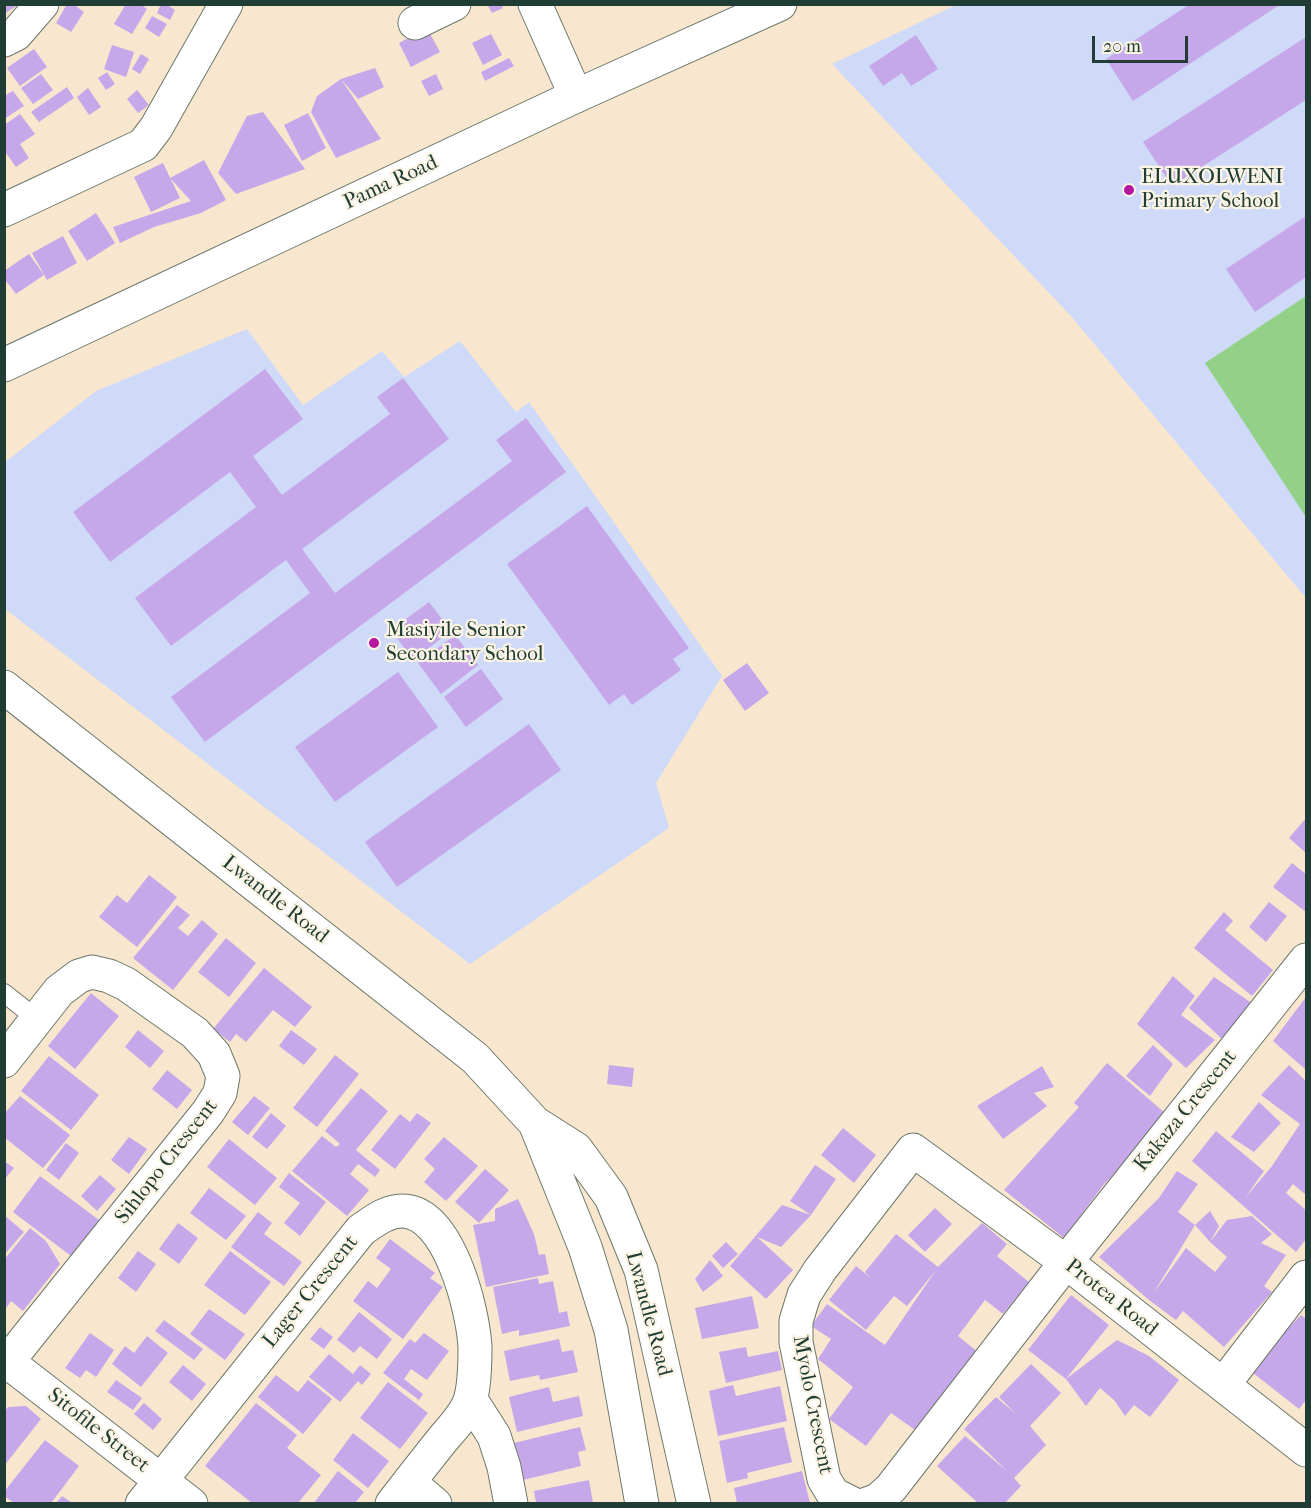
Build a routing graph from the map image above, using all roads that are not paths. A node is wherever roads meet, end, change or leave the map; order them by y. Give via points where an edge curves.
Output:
1 (42, 4) edge
2 (226, 4) edge
3 (454, 4) edge
4 (535, 4) edge
5 (780, 4) edge
6 (415, 23) dead end
7 (4, 40) edge
8 (576, 96) junction
9 (4, 210) edge
10 (4, 366) edge
11 (4, 687) edge
12 (1306, 960) edge
13 (4, 993) edge
14 (37, 1019) junction
15 (4, 1061) edge
16 (535, 1123) junction
17 (913, 1150) joint
18 (1066, 1262) junction
19 (1306, 1276) edge
20 (6, 1362) edge
21 (1223, 1385) junction
22 (471, 1400) junction
23 (1306, 1450) edge
24 (151, 1492) edge
25 (401, 1493) edge
26 (191, 1503) edge
27 (435, 1503) edge
28 (511, 1503) edge
29 (642, 1503) edge
30 (694, 1503) edge
31 (854, 1503) edge
32 (867, 1503) edge

1 - 7 street via 16,34
2 - 9 street via 143,145
3 - 6 street
4 - 8 street
5 - 8 street, Pama Road
8 - 10 street, Pama Road
11 - 16 street, Lwandle Road via 475,1058
12 - 18 street, Kakaza Crescent
13 - 14 lane
14 - 15 street, Sihlopo Crescent
14 - 20 street, Sihlopo Crescent via 59,991 79,976 92,972 109,976 195,1033 214,1054 223,1076 220,1093 208,1112
16 - 29 street, Lwandle Road via 585,1247 610,1330
16 - 30 street, Lwandle Road via 576,1149 611,1197 641,1270
17 - 18 street, Protea Road
17 - 31 street, Myolo Crescent via 820,1270 804,1295 796,1321 796,1342 824,1479 833,1494
18 - 21 street, Protea Road
18 - 32 street via 891,1488 878,1500
19 - 21 street
20 - 24 street, Sitofile Street
21 - 23 street, Protea Road
22 - 24 street, Lager Crescent via 474,1345 464,1290 451,1253 435,1228 418,1215 402,1211 384,1215 361,1230
22 - 25 street, Lager Crescent
22 - 28 street via 494,1436
24 - 26 street, Sitofile Street
25 - 27 street, Lager Crescent

